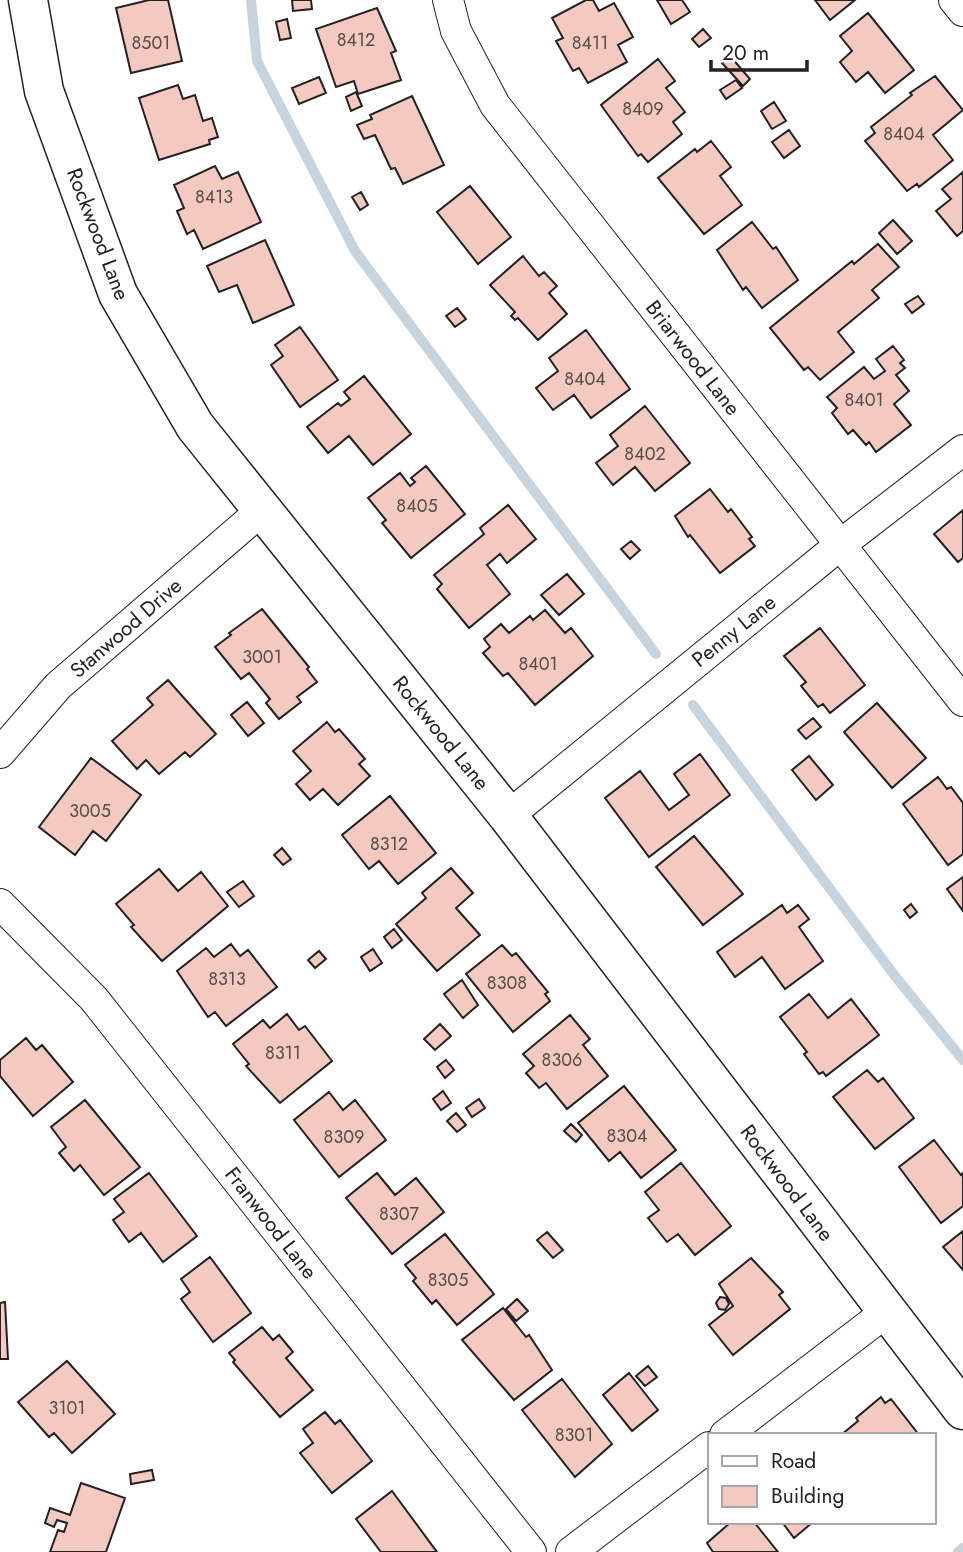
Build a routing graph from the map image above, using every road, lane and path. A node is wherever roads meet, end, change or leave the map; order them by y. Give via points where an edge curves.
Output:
1 (29, 0) edge
2 (447, 0) edge
3 (954, 0) edge
4 (963, 11) edge
5 (963, 450) edge
6 (261, 511) junction
7 (841, 545) junction
8 (963, 701) edge
9 (0, 753) edge
10 (508, 816) junction
11 (0, 904) edge
12 (885, 1313) junction
13 (963, 1410) edge
14 (728, 1433) edge
15 (708, 1448) edge
16 (531, 1552) edge
17 (571, 1552) edge

1 - 6 street, Rockwood Lane via 44,91 118,294 195,426
2 - 7 street, Briarwood Lane via 456,30 495,105
3 - 4 street
5 - 7 street, Penny Lane
6 - 9 street, Stanwood Drive via 58,686
6 - 10 street, Rockwood Lane
7 - 8 street, Briarwood Lane
7 - 10 street, Penny Lane
10 - 12 street, Rockwood Lane
11 - 16 street, Franwood Lane via 94,999
12 - 13 street, Rockwood Lane
12 - 14 street
15 - 17 street

